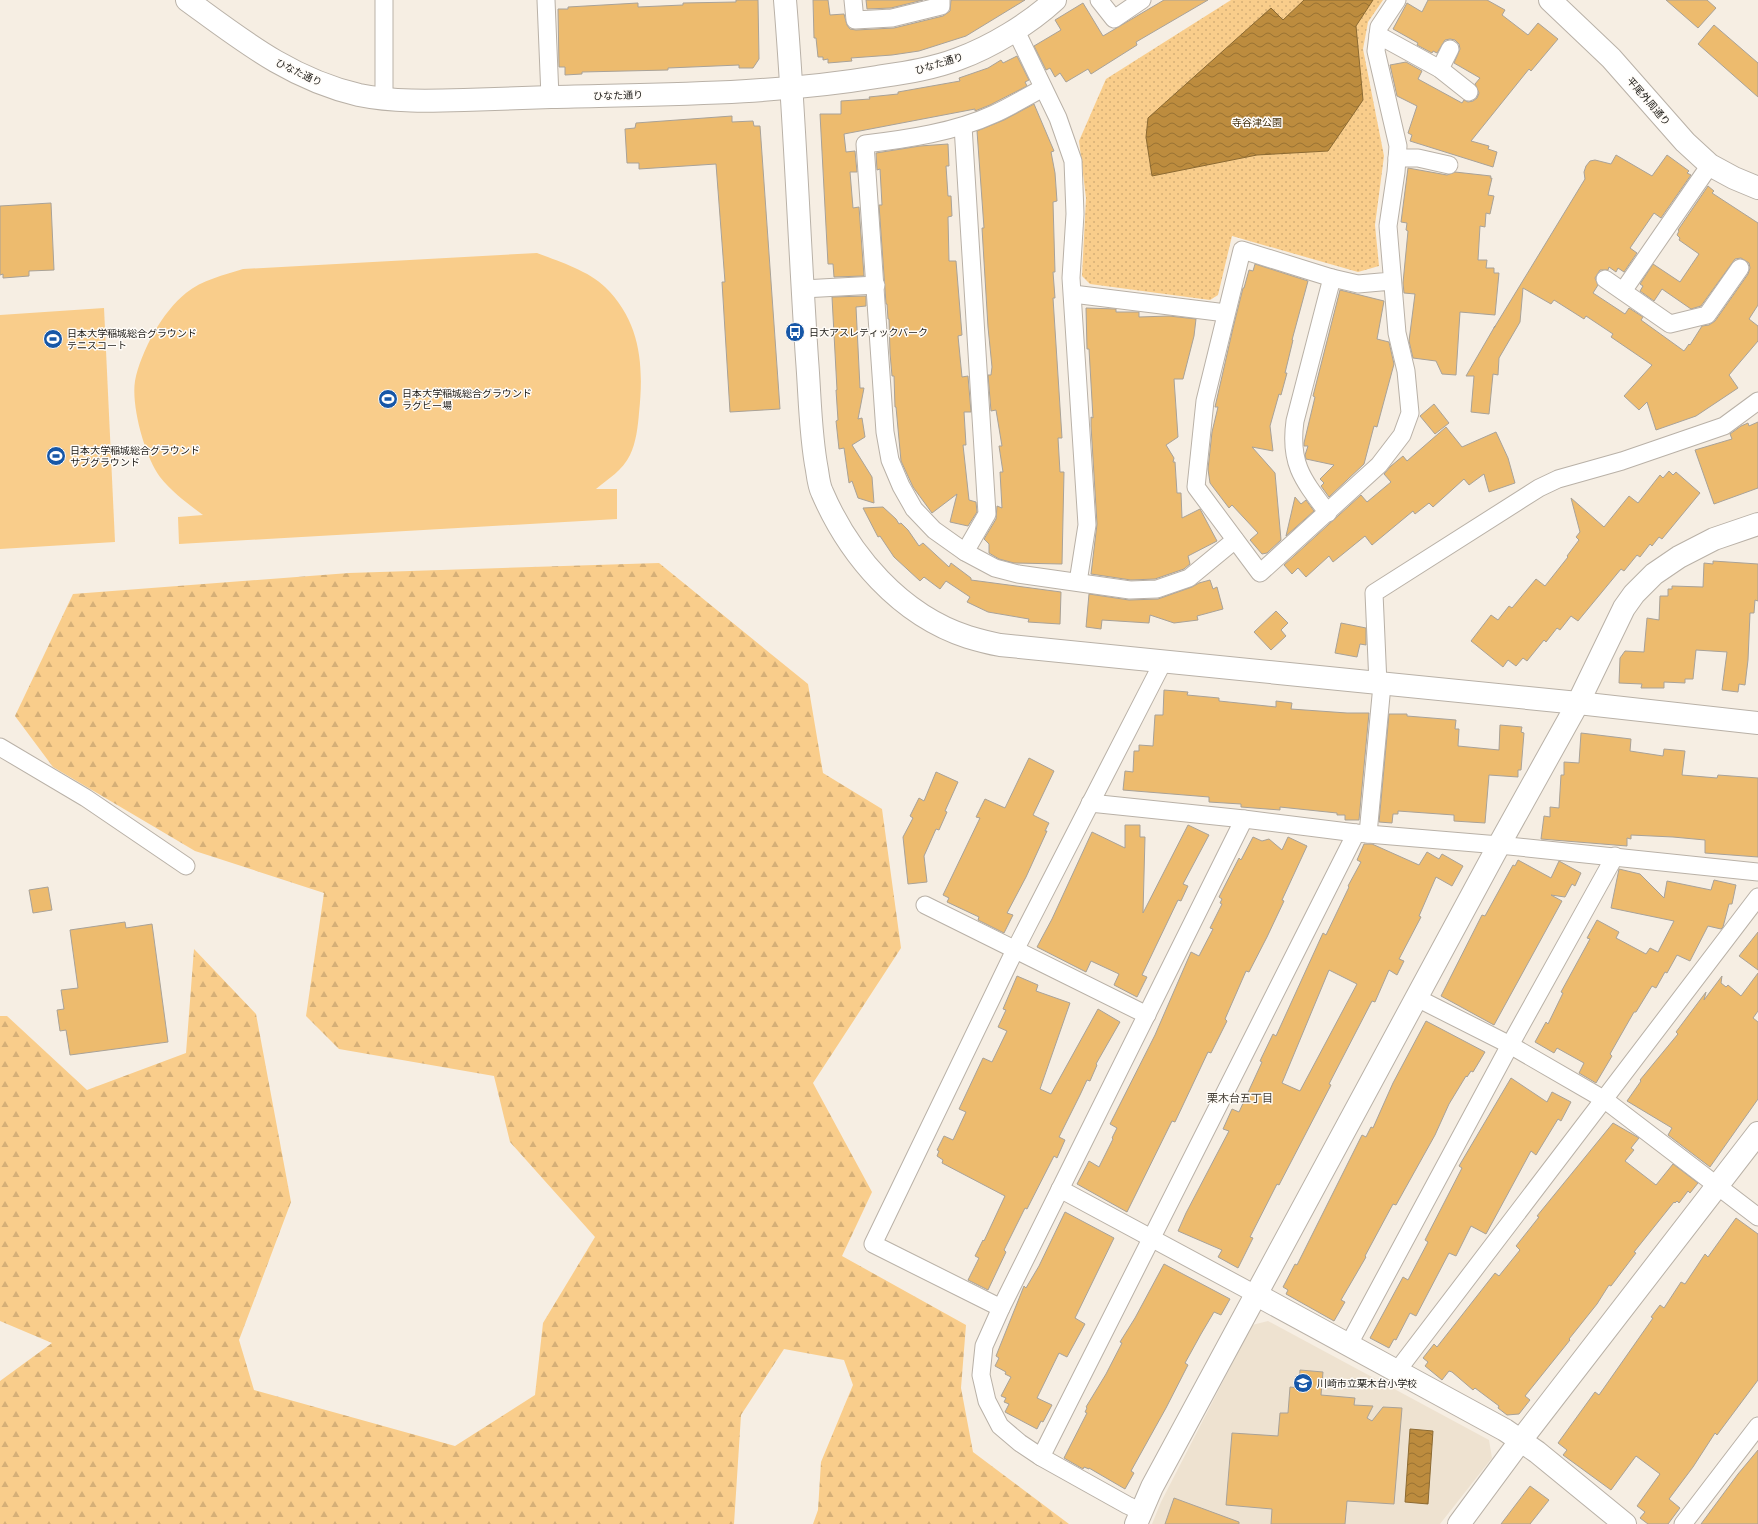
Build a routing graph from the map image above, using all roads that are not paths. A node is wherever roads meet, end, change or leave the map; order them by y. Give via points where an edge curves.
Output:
1 (187, 0) edge
2 (384, 0) edge
3 (546, 0) edge
4 (785, 0) edge
5 (854, 0) edge
6 (941, 0) edge
7 (1055, 0) edge
8 (1099, 0) edge
9 (1142, 0) edge
10 (1397, 0) edge
11 (1550, 0) edge
12 (1016, 31) junction
13 (1378, 35) junction
14 (1450, 49) dead end
15 (1440, 69) junction
16 (793, 88) junction
17 (1043, 88) junction
18 (1469, 92) dead end
19 (550, 97) junction
20 (384, 100) junction
21 (963, 126) junction
22 (1397, 158) junction
23 (1710, 164) junction
24 (1449, 165) dead end
25 (1758, 188) edge
26 (1740, 268) dead end
27 (1332, 278) junction
28 (1605, 279) dead end
29 (1392, 281) junction
30 (876, 286) junction
31 (803, 289) junction
32 (1623, 291) junction
33 (1073, 294) junction
34 (1226, 313) junction
35 (1758, 401) edge
36 (1328, 513) junction
37 (1758, 524) edge
38 (1235, 540) junction
39 (965, 552) junction
40 (1078, 582) junction
41 (1163, 662) junction
42 (1380, 684) junction
43 (1578, 703) junction
44 (1758, 723) edge
45 (0, 747) edge
46 (1090, 803) junction
47 (1244, 819) junction
48 (1362, 833) junction
49 (1499, 844) junction
50 (1615, 856) junction
51 (186, 866) dead end
52 (1758, 872) edge
53 (1758, 897) edge
54 (925, 905) dead end
55 (1015, 950) junction
56 (1417, 998) junction
57 (1147, 1015) junction
58 (1510, 1045) junction
59 (1605, 1100) junction
60 (1758, 1133) edge
61 (1718, 1186) junction
62 (1060, 1189) junction
63 (1758, 1217) edge
64 (1151, 1238) junction
65 (1256, 1295) junction
66 (1001, 1308) junction
67 (1350, 1344) junction
68 (1397, 1371) junction
69 (1758, 1426) edge
70 (1521, 1440) junction
71 (1041, 1457) junction
72 (1139, 1518) edge
73 (1459, 1524) edge
74 (1625, 1524) edge
75 (1683, 1524) edge

1 - 20 street, ひなた通り via 283,67 327,85
2 - 20 street
3 - 19 street
4 - 16 street
5 - 6 street via 855,20 899,16 941,6
7 - 12 street, ひなた通り
8 - 9 street via 1114,19
10 - 13 street via 1378,27
11 - 23 street, 平尾外周通り via 1611,58 1685,142
12 - 16 street, ひなた通り via 950,62 844,83
12 - 17 street
13 - 15 street
13 - 22 street via 1376,51 1398,146
14 - 15 street
15 - 18 street
16 - 19 street, ひなた通り
16 - 31 street
17 - 21 street via 993,114
17 - 33 street via 1058,118 1073,161
19 - 20 street, ひなた通り
21 - 30 street via 898,140 865,144
21 - 39 street via 987,514
22 - 24 street via 1418,158
22 - 29 street via 1388,226
23 - 25 street, 平尾外周通り
23 - 32 street
26 - 32 street via 1707,315 1670,324
27 - 29 street via 1358,284
27 - 34 street via 1242,250
27 - 36 street via 1295,421 1293,438 1296,462 1304,480
28 - 32 street
29 - 36 street via 1397,333 1406,371 1410,413 1402,435 1379,465
30 - 31 street
30 - 39 street via 885,432 890,460 914,509 934,530
31 - 41 street via 814,452 821,490 848,542 874,574 900,600 933,621 966,637 1000,645
33 - 34 street
33 - 40 street via 1087,525
34 - 38 street via 1205,401 1196,487
35 - 42 street via 1724,426 1622,461 1558,479 1538,488 1374,593
36 - 38 street via 1260,573
37 - 43 street via 1714,539 1679,557 1654,574 1624,608
38 - 40 street via 1189,578 1157,589 1130,590
39 - 40 street via 995,568 1018,574
41 - 42 street
41 - 46 street
42 - 43 street
42 - 48 street
43 - 44 street
43 - 49 street
45 - 51 street via 86,798
46 - 47 street
46 - 55 street
47 - 48 street
47 - 57 street
48 - 49 street
48 - 64 street
49 - 50 street
49 - 56 street
50 - 52 street
50 - 58 street
53 - 59 street
54 - 55 street
55 - 57 street
55 - 66 street via 873,1244
56 - 58 street
56 - 65 street
57 - 62 street
58 - 59 street
58 - 67 street
59 - 61 street
59 - 68 street
60 - 61 street
61 - 63 street
61 - 70 street
62 - 64 street
62 - 66 street
64 - 65 street
64 - 71 street
65 - 67 street
65 - 72 street via 1152,1487
66 - 71 street via 984,1346 981,1375 987,1401 1000,1426
67 - 68 street
68 - 70 street
69 - 75 street
70 - 73 street
70 - 74 street
71 - 72 street

